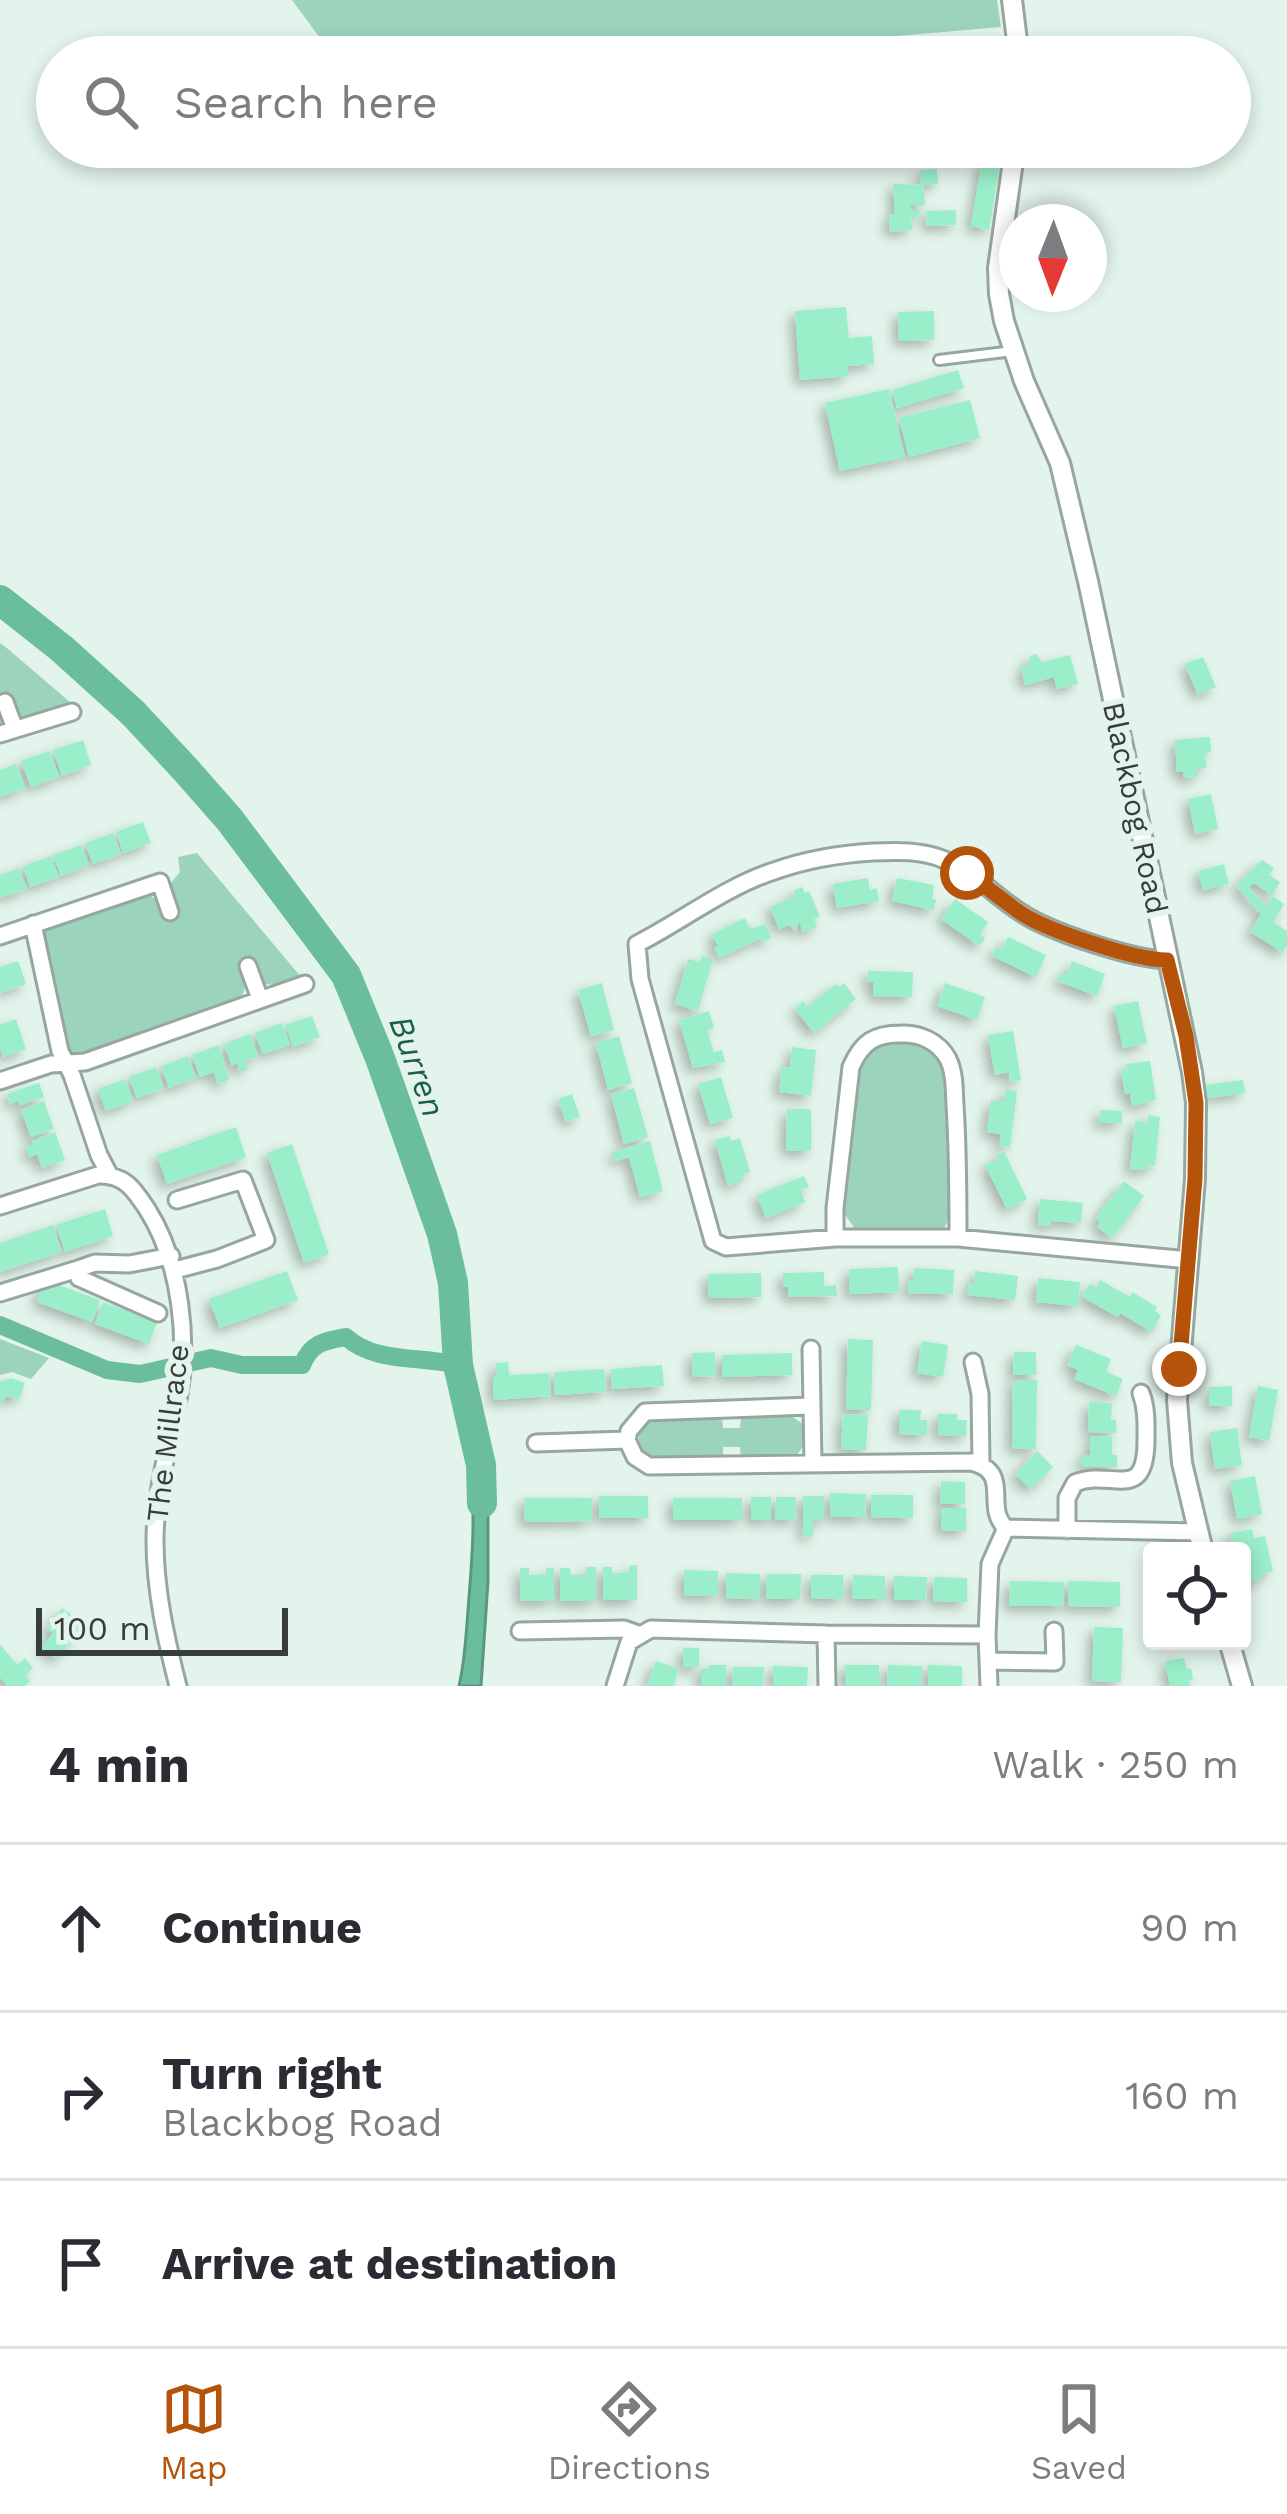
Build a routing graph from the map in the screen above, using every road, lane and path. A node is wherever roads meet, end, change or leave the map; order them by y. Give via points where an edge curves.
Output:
1 (1012, 0) edge
2 (1016, 36) edge
3 (1012, 168) edge
4 (1014, 351) junction
5 (939, 360) dead end
6 (5, 702) dead end
7 (72, 712) dead end
8 (7, 731) edge
9 (170, 912) dead end
10 (33, 924) junction
11 (0, 936) edge
12 (1167, 960) junction
13 (248, 967) dead end
14 (304, 984) dead end
15 (260, 999) junction
16 (65, 1064) junction
17 (0, 1081) edge
18 (110, 1174) junction
19 (177, 1200) dead end
20 (0, 1206) edge
21 (835, 1238) junction
22 (958, 1238) junction
23 (1189, 1260) junction
24 (172, 1263) junction
25 (78, 1269) junction
26 (0, 1293) edge
27 (158, 1313) dead end
28 (811, 1349) dead end
29 (974, 1362) dead end
30 (1141, 1393) dead end
31 (811, 1406) junction
32 (627, 1440) junction
33 (536, 1443) dead end
34 (813, 1464) junction
35 (981, 1464) junction
36 (1006, 1528) junction
37 (1067, 1529) junction
38 (1200, 1542) edge
39 (520, 1631) dead end
40 (1054, 1631) dead end
41 (826, 1634) junction
42 (641, 1635) junction
43 (987, 1635) junction
44 (1232, 1650) edge
45 (988, 1660) junction
46 (178, 1686) edge
47 (615, 1686) edge
48 (827, 1686) edge
49 (989, 1686) edge
50 (1242, 1686) edge

1 - 2 street
3 - 4 street, Blackbog Road via 998,294
4 - 5 lane
4 - 12 street, Blackbog Road via 1060,463
6 - 8 street
7 - 8 street
9 - 10 street via 160,882
10 - 11 street
10 - 16 street
12 - 21 street via 1045,926 946,860 898,851 772,871 637,944 713,1241
12 - 23 street, Blackbog Road via 1196,1103
13 - 15 street
14 - 15 street
15 - 16 street
16 - 17 street
16 - 18 street
18 - 20 street
18 - 24 street, The Millrace via 137,1193
19 - 24 street via 205,1201 244,1180 266,1240 217,1259
21 - 22 street
21 - 22 street via 850,1066 875,1037 915,1034 935,1043 953,1070
22 - 23 street
23 - 38 street, Blackbog Road via 1177,1400
24 - 25 street
24 - 46 street, The Millrace via 182,1375 155,1540
25 - 26 street
25 - 27 street via 79,1278
28 - 31 street
29 - 35 street
30 - 37 street via 1142,1471 1075,1484
31 - 32 street via 645,1412
31 - 34 street
32 - 33 street
32 - 34 street via 649,1466
34 - 35 street
35 - 36 street via 995,1481 997,1518
36 - 37 street
36 - 43 street via 990,1564
37 - 38 street
39 - 42 street
40 - 45 street via 1054,1662
41 - 42 street
41 - 43 street
41 - 48 street
42 - 47 street via 629,1642
43 - 45 street
44 - 50 street
45 - 49 street

